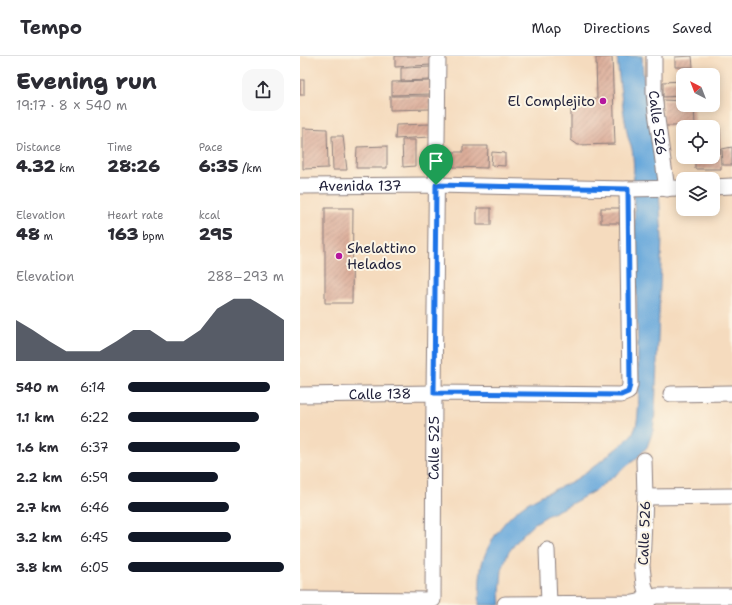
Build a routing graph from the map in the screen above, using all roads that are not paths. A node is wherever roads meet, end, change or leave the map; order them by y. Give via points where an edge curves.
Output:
1 (438, 56) edge
2 (654, 56) edge
3 (436, 185) junction
4 (300, 186) edge
5 (732, 186) edge
6 (720, 187) edge
7 (676, 188) edge
8 (628, 189) junction
9 (667, 189) junction
10 (434, 393) junction
11 (732, 393) edge
12 (671, 394) dead end
13 (300, 395) edge
14 (644, 460) dead end
15 (732, 496) edge
16 (646, 497) junction
17 (547, 550) dead end
18 (732, 596) edge
19 (300, 599) edge
20 (648, 602) edge
21 (505, 604) dead end
22 (549, 604) junction

1 - 3 street, Calle 525
2 - 9 street, Calle 526 via 654,93
3 - 4 street, Avenida 137
3 - 8 street, Avenida 137
3 - 10 street, Calle 525
5 - 6 street
7 - 9 street, Avenida 137
8 - 9 street, Avenida 137
8 - 10 street, Calle 138 via 628,392 621,395
10 - 13 street, Calle 138
10 - 19 street, Calle 525 via 433,600
11 - 12 street
14 - 16 street, Calle 526
15 - 16 street
16 - 20 street, Calle 526 via 642,566
17 - 22 street
18 - 20 street via 663,595 656,596
20 - 22 street
21 - 22 street

